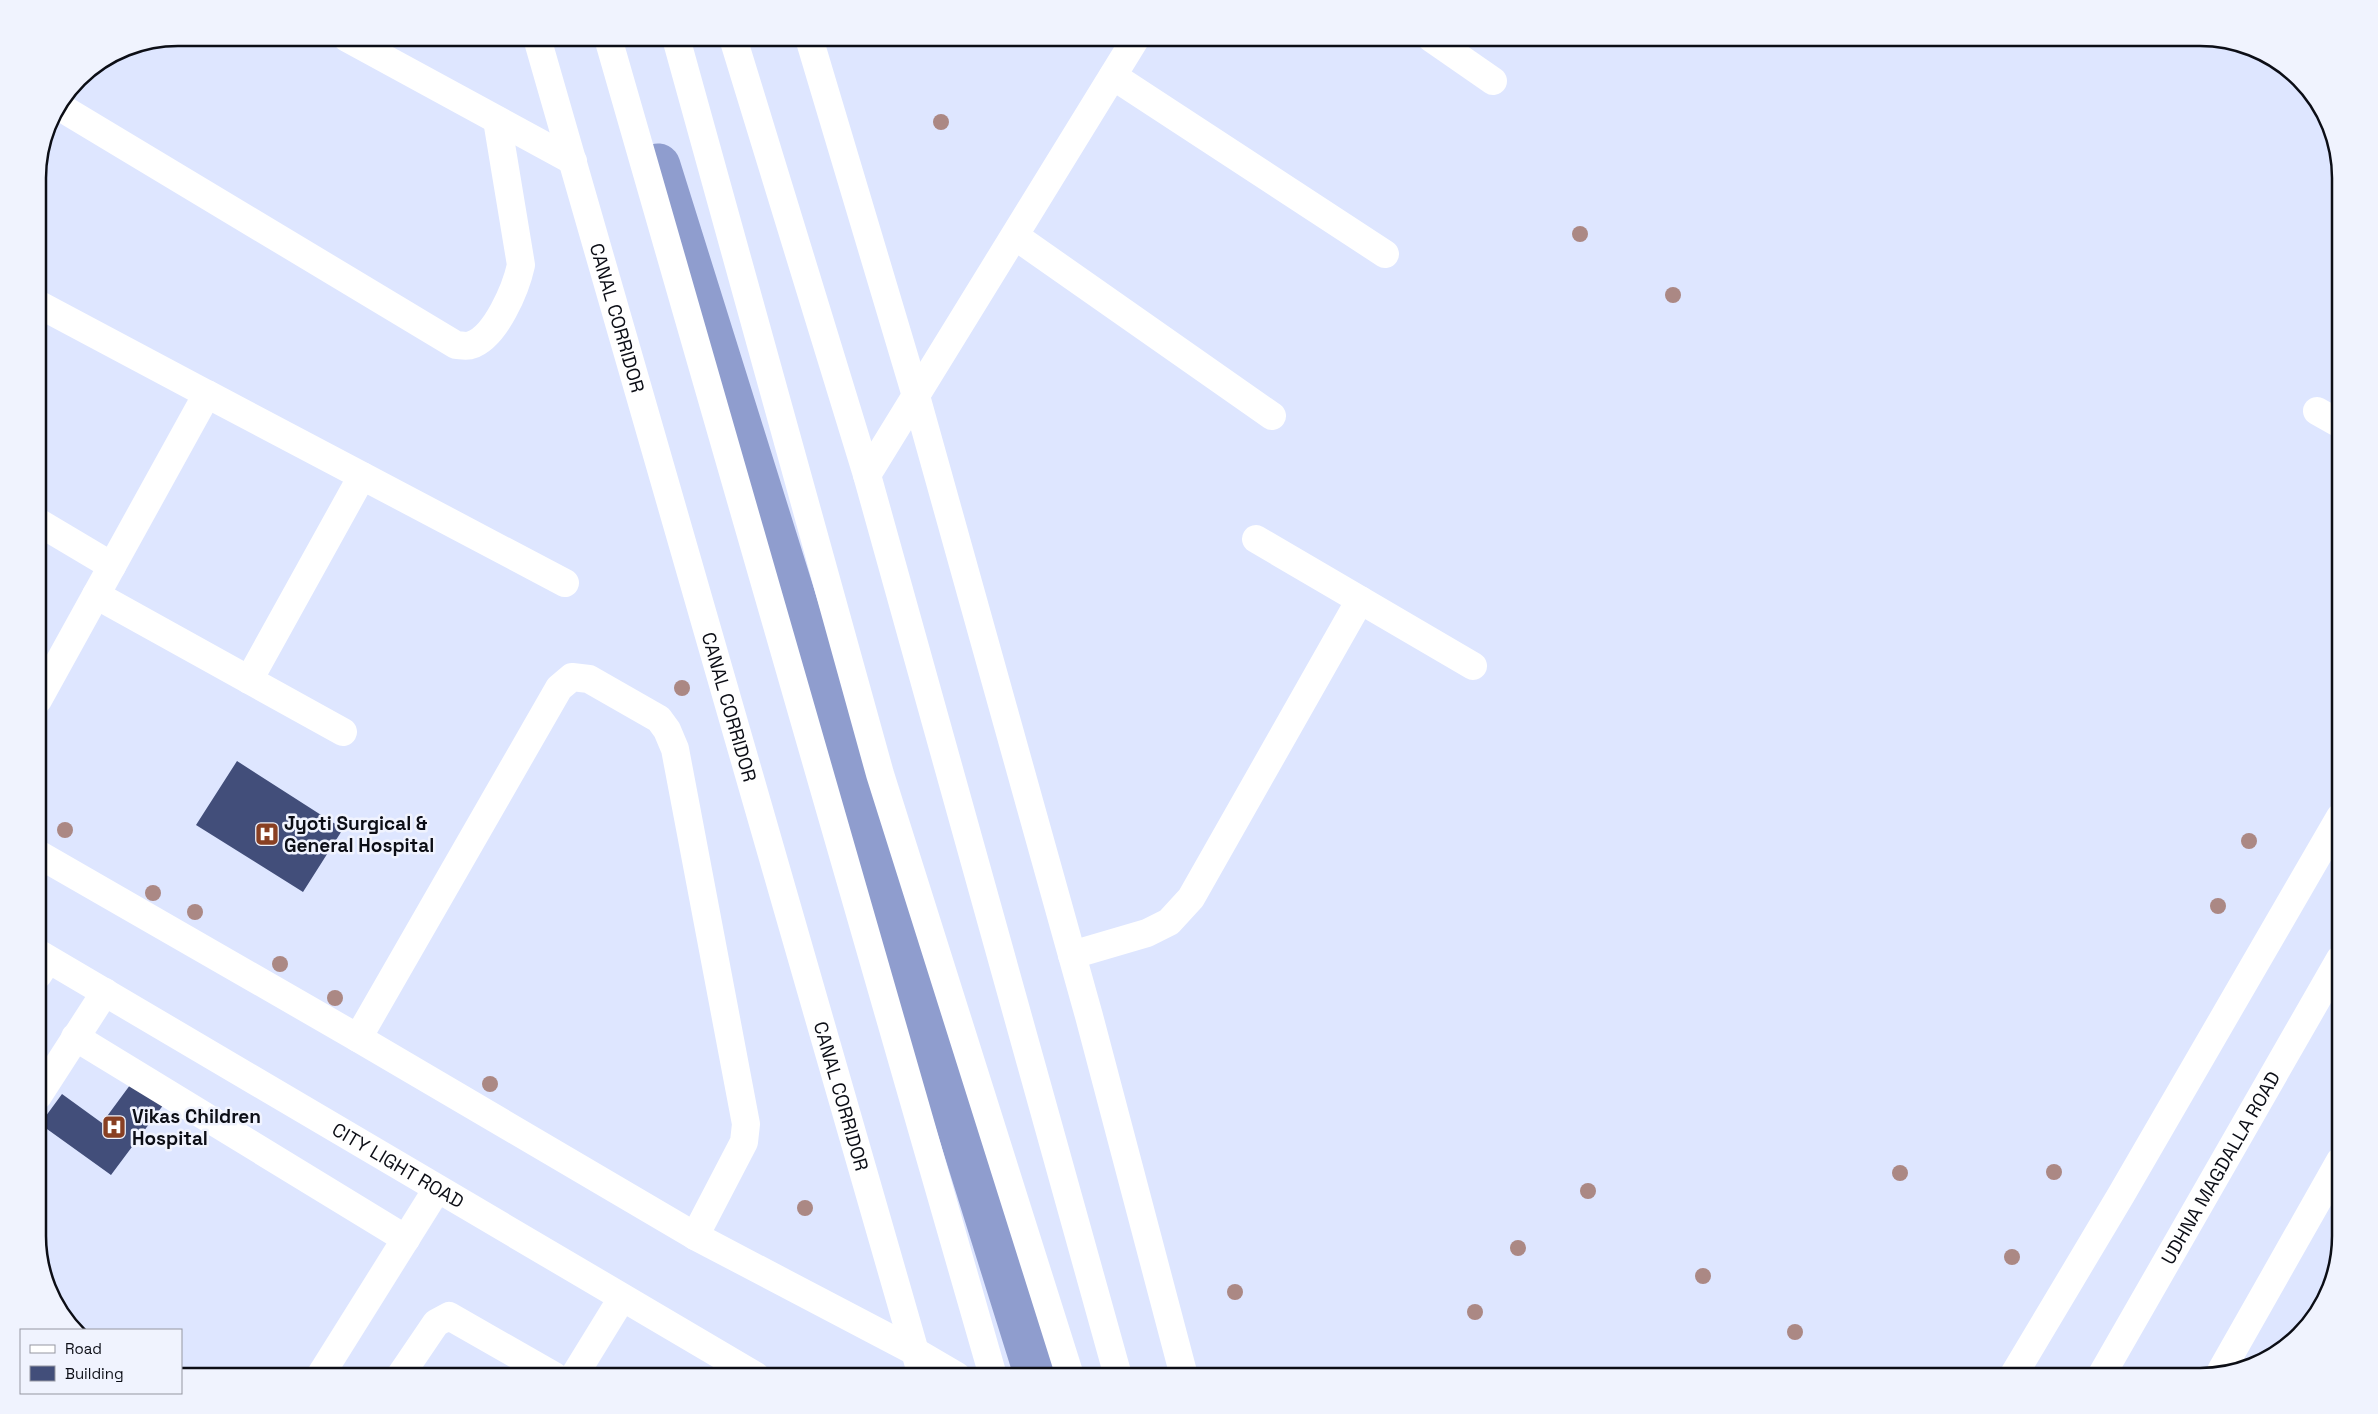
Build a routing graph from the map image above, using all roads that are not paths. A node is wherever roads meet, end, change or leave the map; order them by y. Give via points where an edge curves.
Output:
1 (362, 46) edge
2 (539, 46) edge
3 (610, 46) edge
4 (678, 46) edge
5 (741, 46) edge
6 (811, 46) edge
7 (1131, 46) edge
8 (1443, 46) edge
9 (1113, 76) junction
10 (1493, 81) dead end
11 (65, 110) edge
12 (498, 120) junction
13 (573, 161) junction
14 (1014, 236) junction
15 (1385, 254) dead end
16 (47, 309) edge
17 (207, 394) junction
18 (916, 396) junction
19 (1272, 416) dead end
20 (867, 475) junction
21 (362, 476) junction
22 (47, 527) edge
23 (1256, 539) dead end
24 (112, 566) junction
25 (565, 583) dead end
26 (96, 594) junction
27 (1360, 600) junction
28 (1473, 666) dead end
29 (249, 680) junction
30 (47, 684) edge
31 (343, 732) dead end
32 (2332, 831) edge
33 (47, 859) edge
34 (1072, 955) junction
35 (47, 966) edge
36 (2332, 973) edge
37 (104, 992) junction
38 (75, 1037) junction
39 (358, 1038) junction
40 (47, 1082) edge
41 (2332, 1175) edge
42 (437, 1189) junction
43 (695, 1236) junction
44 (406, 1239) junction
45 (622, 1298) junction
46 (919, 1364) edge
47 (2224, 1365) edge
48 (325, 1368) edge
49 (405, 1368) edge
50 (537, 1368) edge
51 (579, 1368) edge
52 (742, 1368) edge
53 (932, 1368) edge
54 (991, 1368) edge
55 (1067, 1368) edge
56 (1116, 1368) edge
57 (1182, 1368) edge
58 (2018, 1368) edge
59 (2105, 1368) edge

1 - 12 street
2 - 13 street, CANAL CORRIDOR
3 - 54 street
4 - 55 street via 880,774
5 - 20 street
6 - 18 street
7 - 9 street
8 - 10 street
9 - 14 street
9 - 15 street
11 - 12 street via 456,345 470,346 487,336 516,286 521,265
12 - 13 street
13 - 46 street, CANAL CORRIDOR
14 - 18 street
14 - 19 street
16 - 17 street
17 - 21 street
17 - 24 street
18 - 20 street
18 - 34 street
20 - 56 street
21 - 25 street
21 - 29 street
22 - 24 street
23 - 27 street
24 - 26 street
26 - 29 street
26 - 30 street
27 - 28 street
27 - 34 street via 1191,898 1169,922 1147,933
29 - 31 street
32 - 58 street
33 - 39 street
34 - 57 street
35 - 37 street, CITY LIGHT ROAD
36 - 59 street, UDHNA MAGDALLA ROAD
37 - 38 street
37 - 42 street, CITY LIGHT ROAD
38 - 40 street
38 - 44 street
39 - 43 street
39 - 43 street via 559,688 572,677 589,679 659,718 675,749 746,1124 744,1142
41 - 47 street
42 - 44 street
42 - 45 street, CITY LIGHT ROAD
43 - 46 street
44 - 48 street
45 - 51 street
45 - 52 street, CITY LIGHT ROAD
46 - 53 street
49 - 50 street via 436,1323 449,1316

